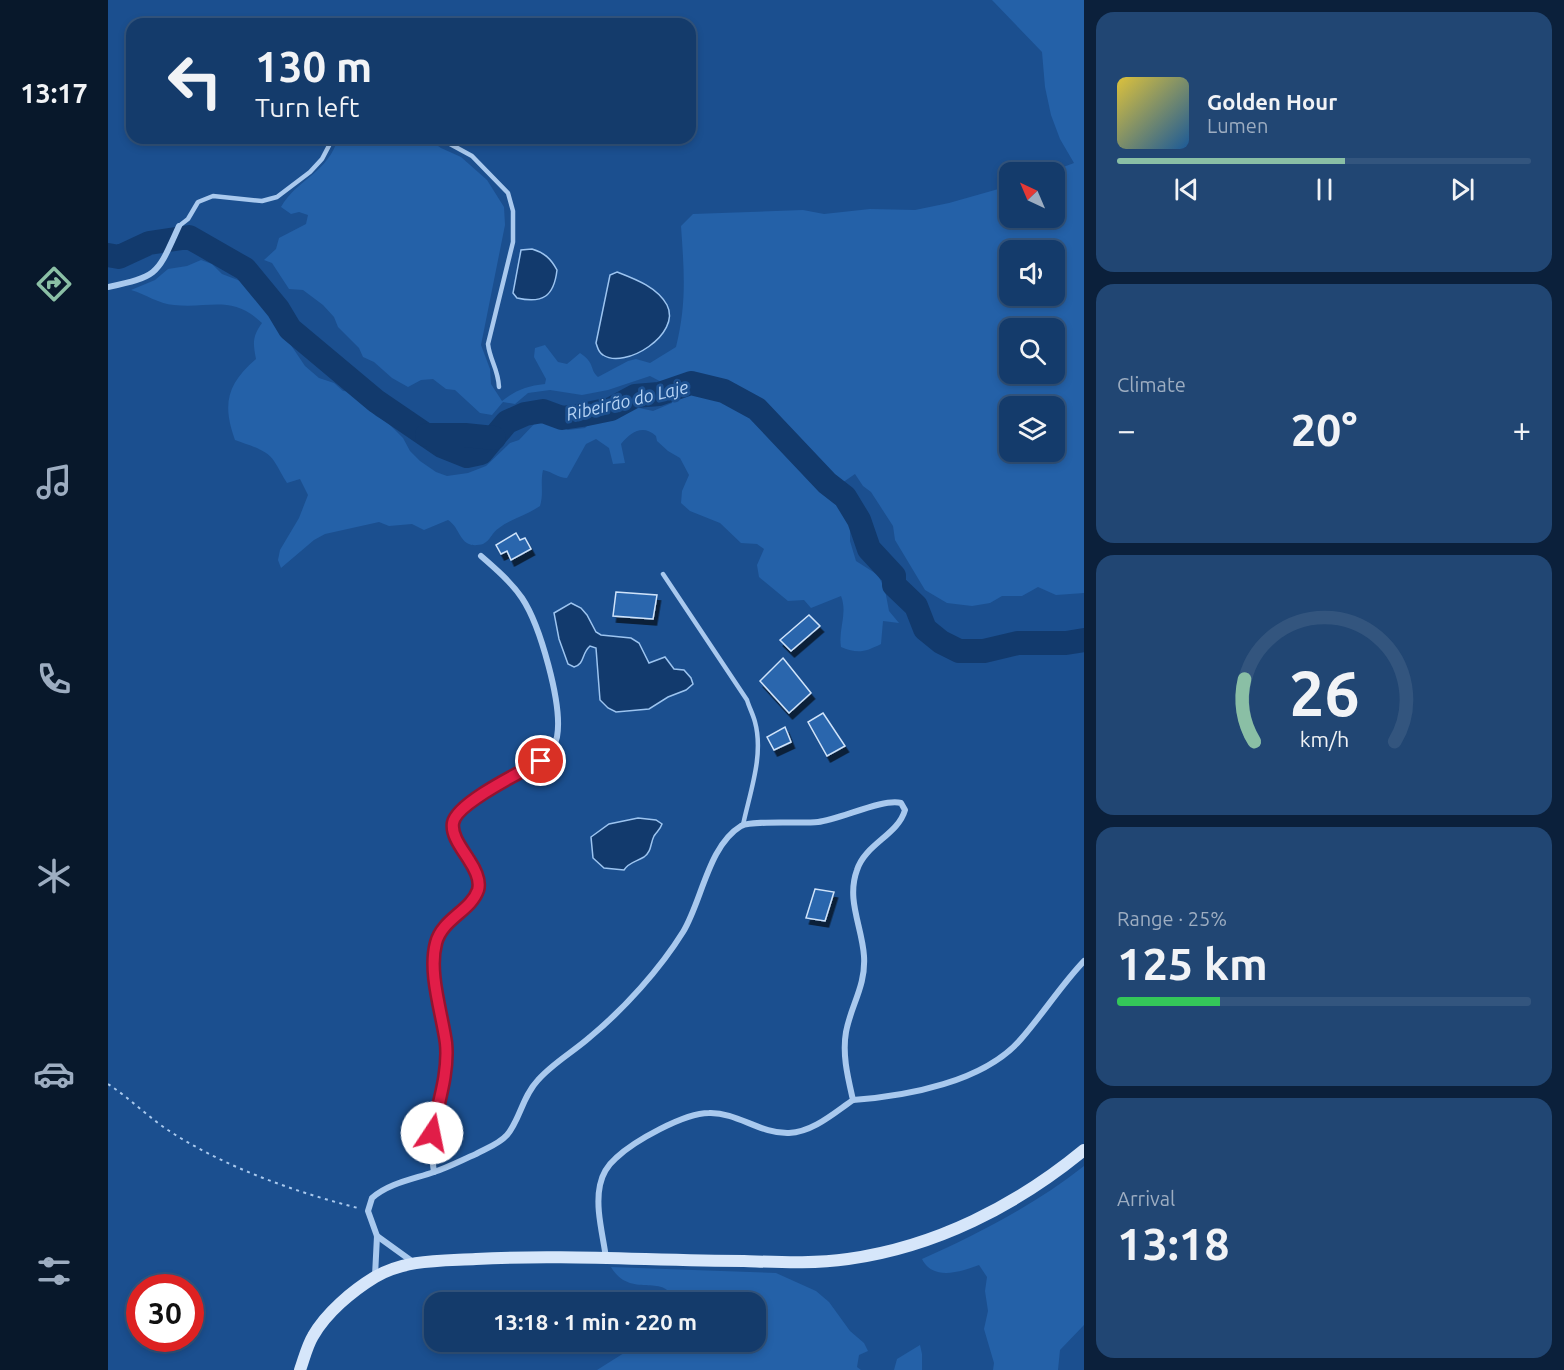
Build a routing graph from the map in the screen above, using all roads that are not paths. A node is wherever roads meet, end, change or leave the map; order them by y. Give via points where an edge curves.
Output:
1 (330, 144) edge
2 (450, 144) edge
3 (179, 226) joint
4 (108, 287) edge
5 (499, 387) dead end
6 (481, 556) dead end
7 (663, 574) dead end
8 (743, 825) junction
9 (1084, 961) edge
10 (853, 1100) junction
11 (1084, 1150) edge
12 (434, 1172) junction
13 (377, 1236) junction
14 (606, 1258) junction
15 (414, 1263) junction
16 (375, 1277) junction
17 (300, 1370) edge

1 - 3 lane via 310,172 277,197 262,201 213,196 198,201
2 - 5 lane via 472,156 508,193 513,211 513,242 488,344
3 - 4 street via 163,263 154,273 139,281
6 - 12 street via 512,585 531,614 556,693 557,738 552,751 541,761 464,807 453,823 453,831 476,871 478,889 440,933 435,945 435,977 446,1045 445,1076 432,1133
7 - 8 lane via 747,700 755,723 755,769
8 - 10 street via 820,822 895,801 904,807 893,828 865,854 852,888 864,955 864,973 847,1031 845,1054
8 - 12 street via 720,849 684,931 623,1005 537,1081 508,1134 496,1144
9 - 10 street via 1020,1041 988,1066 940,1086 893,1097
10 - 14 street via 811,1127 790,1133 770,1131 709,1112 651,1133 615,1158 604,1172 598,1196
11 - 14 main road via 1037,1186 988,1214 898,1250 846,1260 799,1262
12 - 13 street via 377,1194 368,1211
13 - 15 street
13 - 16 street
14 - 15 main road via 508,1257
15 - 16 main road
16 - 17 main road via 329,1314 312,1337

